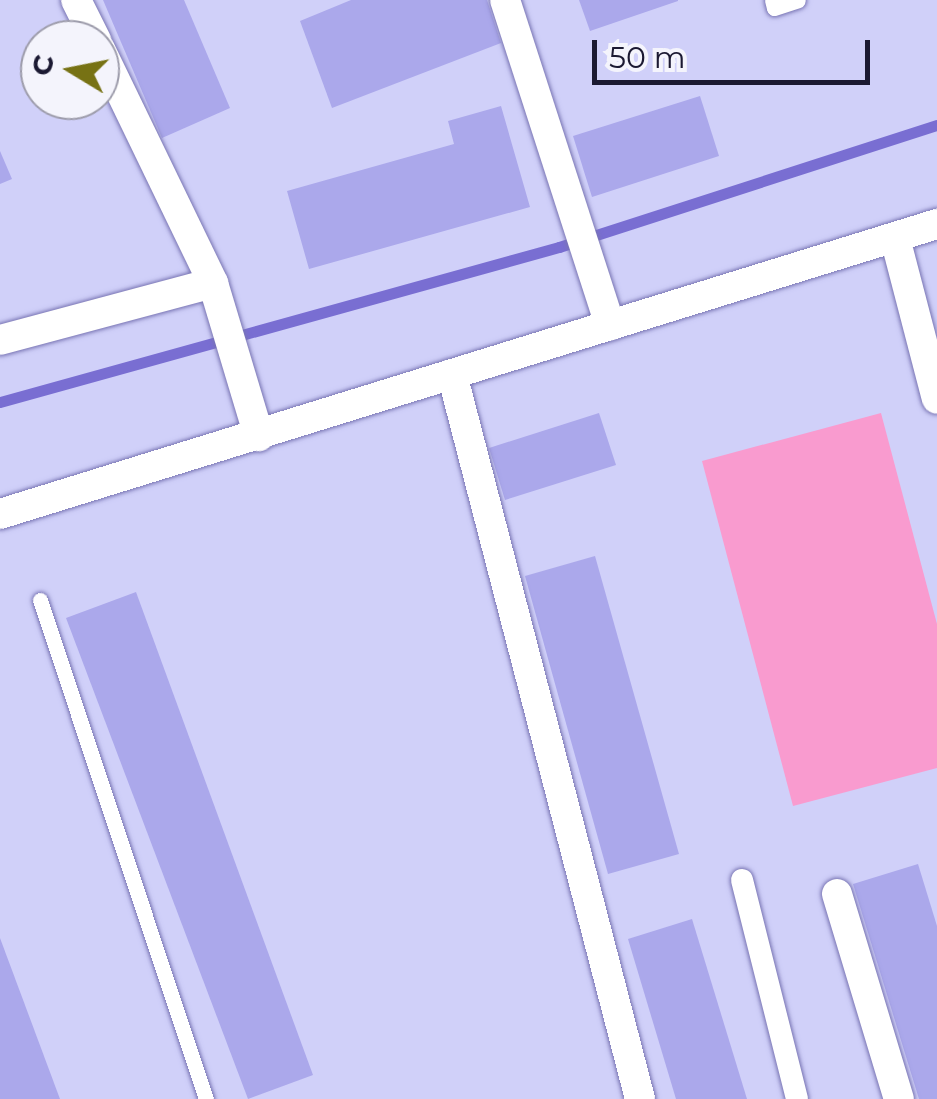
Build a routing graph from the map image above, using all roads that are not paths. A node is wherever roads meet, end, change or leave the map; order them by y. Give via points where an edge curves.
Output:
1 (506, 0) edge
2 (772, 0) edge
3 (798, 0) edge
4 (120, 90) edge
5 (937, 224) edge
6 (895, 238) junction
7 (213, 282) junction
8 (610, 325) junction
9 (0, 340) edge
10 (452, 374) junction
11 (937, 399) edge
12 (259, 436) junction
13 (0, 514) edge
14 (40, 600) dead end
15 (742, 880) dead end
16 (837, 894) dead end
17 (206, 1099) edge
18 (640, 1099) edge
19 (797, 1099) edge
20 (899, 1099) edge

1 - 8 street
2 - 3 lane via 774,8
4 - 7 street
5 - 6 street
6 - 8 street
6 - 11 street
7 - 9 street
7 - 12 street
8 - 10 street
10 - 12 street
10 - 18 street
12 - 13 street
14 - 17 lane
15 - 19 street
16 - 20 street

